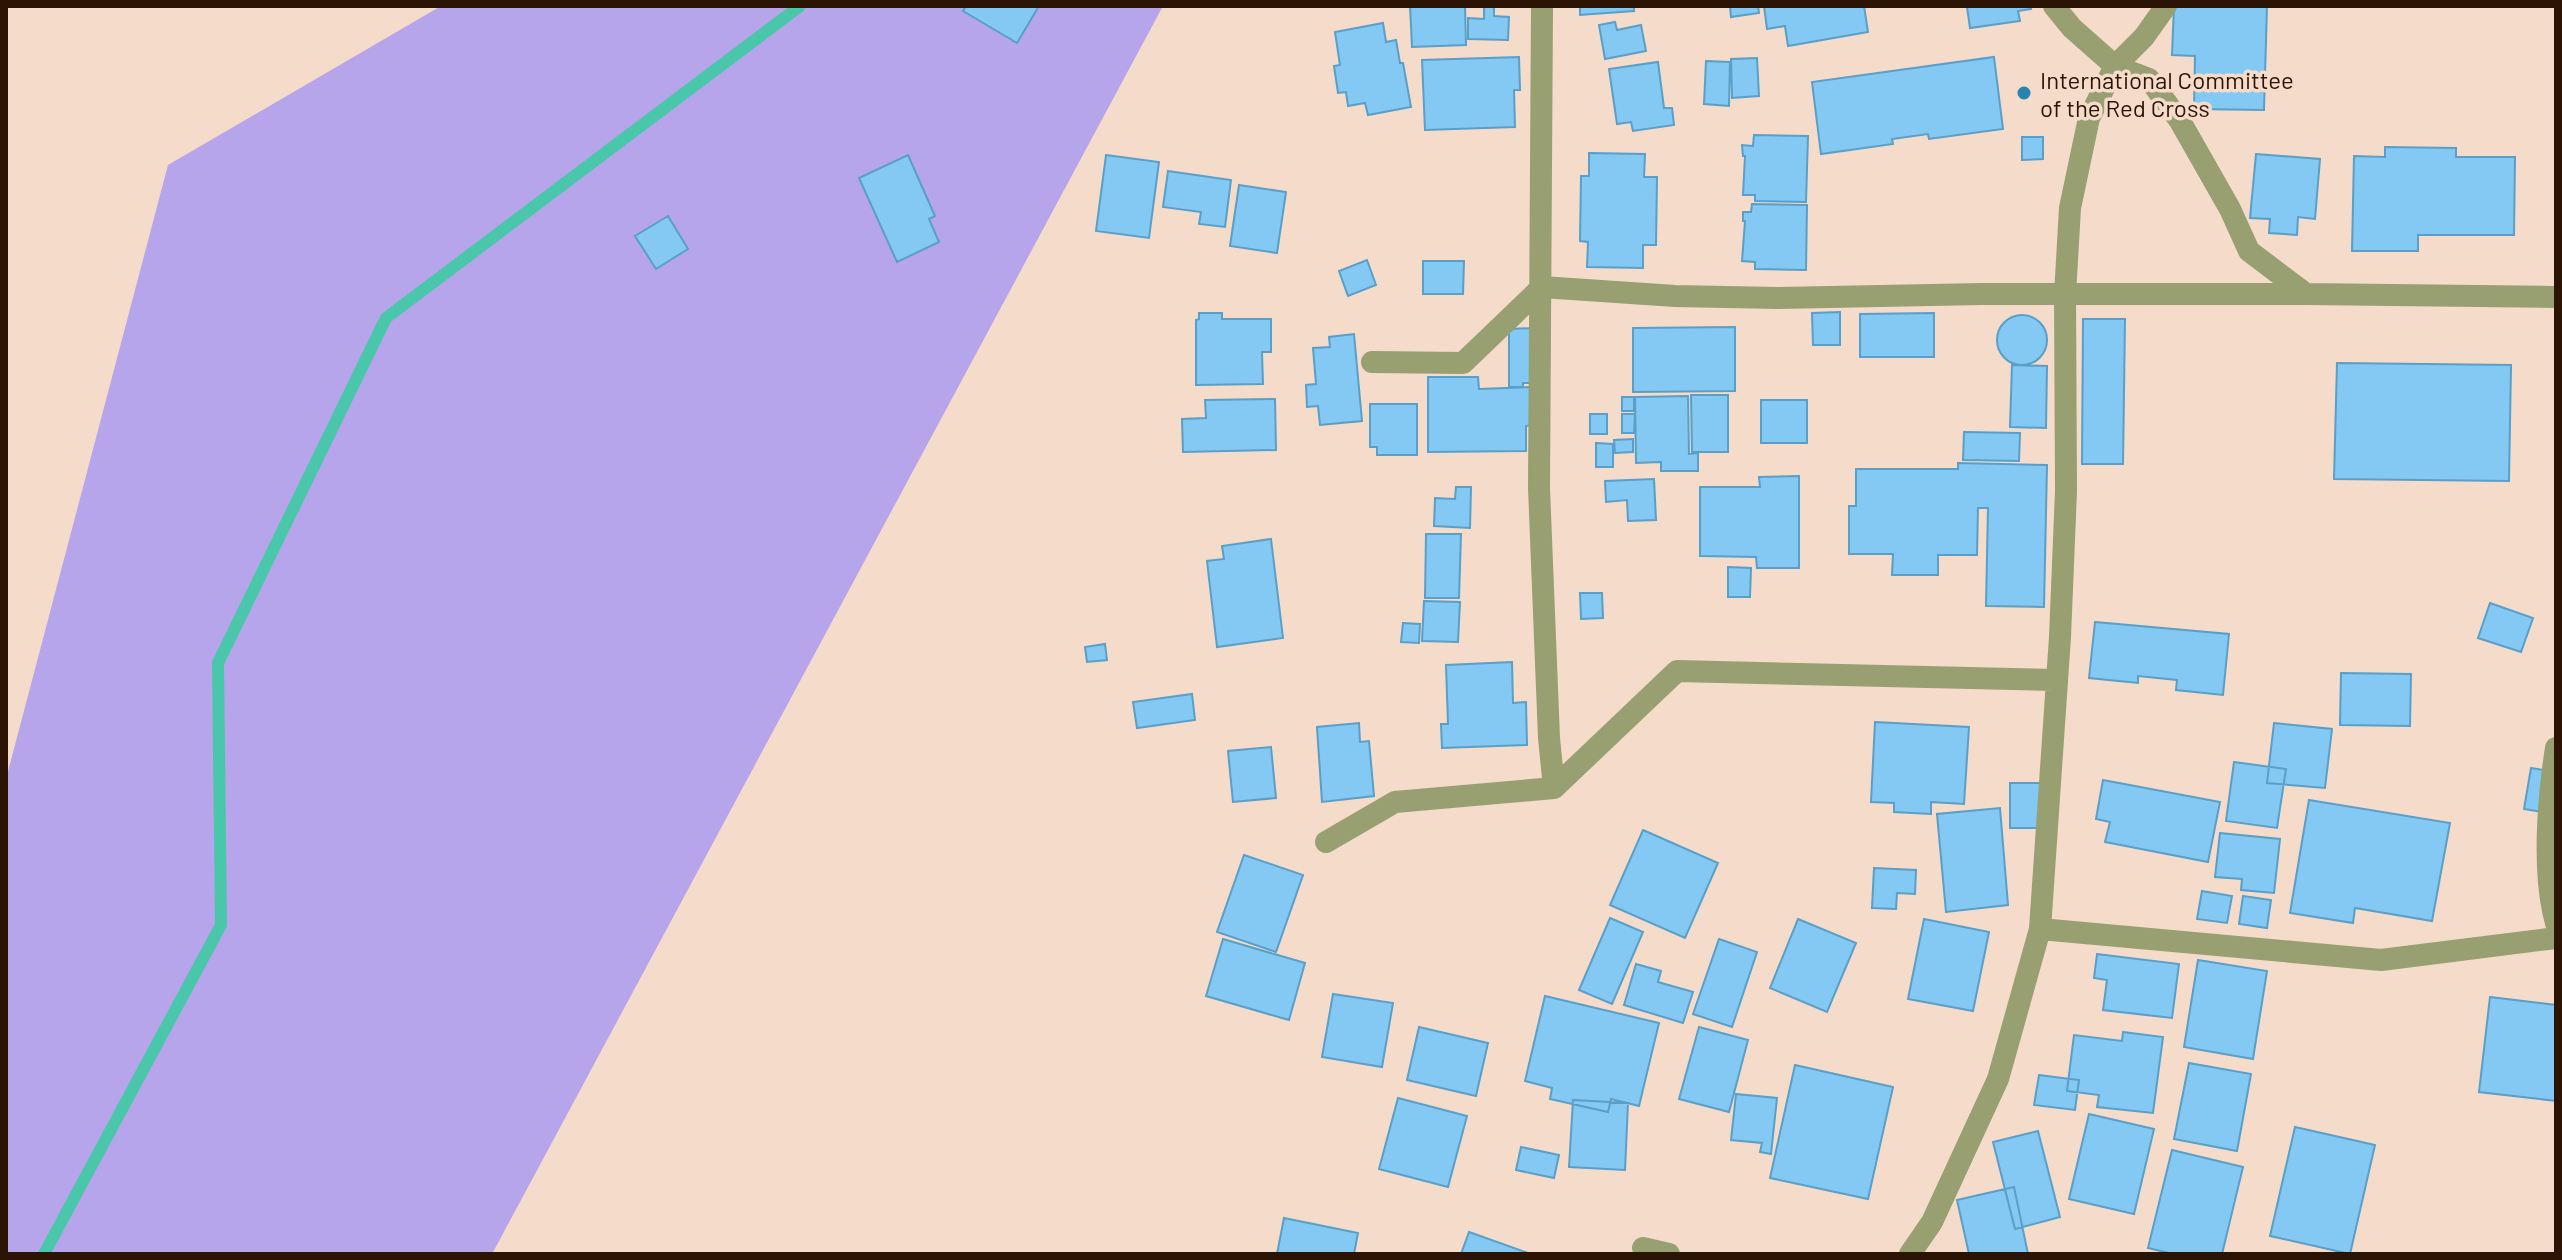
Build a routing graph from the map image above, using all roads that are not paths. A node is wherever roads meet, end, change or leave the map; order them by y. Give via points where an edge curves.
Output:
1 (1542, 6) edge
2 (2054, 6) edge
3 (2166, 6) edge
4 (2115, 66) junction
5 (1542, 287) junction
6 (2306, 294) junction
7 (2065, 295) junction
8 (2556, 297) edge
9 (1372, 362) dead end
10 (2055, 680) junction
11 (2556, 748) edge
12 (1554, 788) junction
13 (1326, 842) dead end
14 (2556, 923) edge
15 (2040, 929) junction
16 (2556, 938) edge
17 (1643, 1248) dead end
18 (1669, 1254) edge
19 (1910, 1254) edge

1 - 5 street
2 - 4 street
3 - 4 street
4 - 6 street via 2149,79 2180,121 2249,251
4 - 7 street via 2089,118 2070,208
5 - 7 street via 1675,296
5 - 9 street via 1463,363
5 - 12 street via 1539,488
6 - 7 street
6 - 8 street
7 - 10 street via 2066,491
10 - 12 street via 1677,671
10 - 15 street
11 - 14 street via 2548,802
12 - 13 street via 1395,802
15 - 16 street via 2381,960
15 - 19 street via 1998,1079 1932,1222
17 - 18 street

